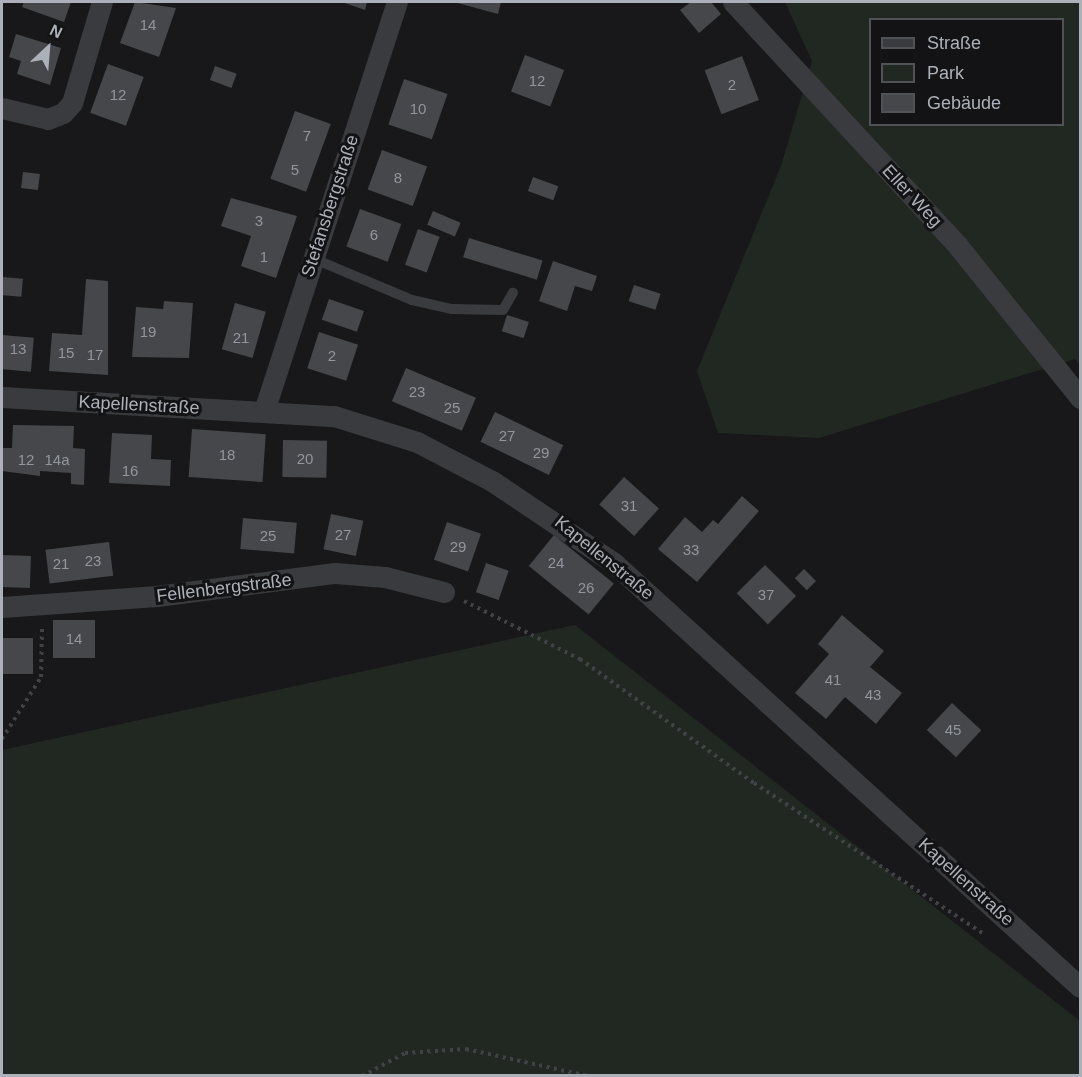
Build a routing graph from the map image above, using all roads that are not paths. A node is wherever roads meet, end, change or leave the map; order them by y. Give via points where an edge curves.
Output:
1 (102, 2) edge
2 (397, 2) edge
3 (733, 2) edge
4 (2, 108) edge
5 (312, 258) junction
6 (513, 293) dead end
7 (2, 397) edge
8 (1080, 398) edge
9 (264, 411) junction
10 (444, 592) road end
11 (2, 607) edge
12 (1080, 987) edge

1 - 4 street via 72,103 63,113 48,119
2 - 5 street, Stefansbergstraße
3 - 8 street, Eller Weg via 958,246
5 - 6 lane via 412,300 452,309 503,310
5 - 9 street, Stefansbergstraße
7 - 9 street, Kapellenstraße
9 - 12 street, Kapellenstraße via 372,424 417,442 545,512 614,563
10 - 11 street, Fellenbergstraße via 385,577 335,573 43,606

